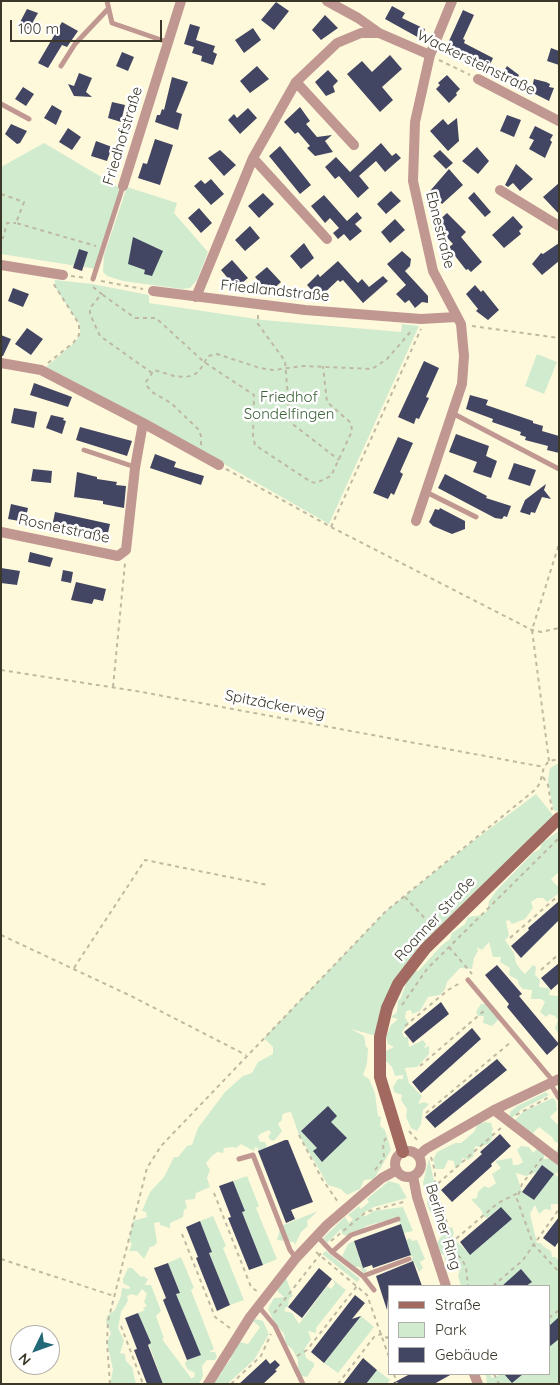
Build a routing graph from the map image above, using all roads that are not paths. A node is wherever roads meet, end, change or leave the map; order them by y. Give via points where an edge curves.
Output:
1 (107, 1) edge
2 (181, 1) edge
3 (327, 1) edge
4 (452, 1) edge
5 (108, 9) junction
6 (379, 33) junction
7 (167, 42) junction
8 (430, 55) junction
9 (62, 66) dead end
10 (478, 79) road end
11 (296, 82) junction
12 (1, 104) edge
13 (28, 119) dead end
14 (559, 121) edge
15 (354, 145) dead end
16 (253, 158) junction
17 (123, 186) joint
18 (500, 190) dead end
19 (559, 226) edge
20 (327, 239) dead end
21 (1, 264) edge
22 (63, 275) road end
23 (93, 279) road end
24 (153, 291) road end
25 (196, 297) junction
26 (458, 320) junction
27 (1, 363) edge
28 (454, 414) junction
29 (144, 422) junction
30 (84, 450) dead end
31 (218, 465) road end
32 (135, 468) junction
33 (559, 468) edge
34 (426, 492) junction
35 (476, 517) dead end
36 (416, 521) dead end
37 (1, 532) edge
38 (558, 819) edge
39 (468, 980) road end
40 (554, 1081) edge
41 (559, 1098) edge
42 (494, 1110) junction
43 (403, 1152) junction
44 (418, 1156) junction
45 (239, 1159) dead end
46 (559, 1160) edge
47 (397, 1170) junction
48 (412, 1176) junction
49 (398, 1219) dead end
50 (316, 1236) junction
51 (332, 1252) junction
52 (296, 1258) junction
53 (409, 1258) dead end
54 (363, 1276) junction
55 (446, 1285) edge
56 (374, 1290) dead end
57 (258, 1306) junction
58 (208, 1384) edge
59 (303, 1384) edge

1 - 5 lane
2 - 7 street, Friedhofstraße
3 - 6 street, Wackersteinstraße
4 - 8 street, Ebnestraße
5 - 7 lane via 112,23
5 - 9 lane via 75,44
6 - 8 street, Wackersteinstraße
6 - 11 street, Wackersteinstraße via 361,33 337,43
7 - 17 street, Friedhofstraße
8 - 26 street, Ebnestraße via 415,122 413,180 433,271
10 - 14 street, Wackersteinstraße
11 - 15 street
11 - 16 street, Wackersteinstraße
12 - 13 lane
16 - 20 street
16 - 25 street, Wackersteinstraße
17 - 23 lane, Friedhofstraße
18 - 19 street
21 - 22 street
24 - 25 street, Friedlandstraße
25 - 26 street, Friedlandstraße via 258,305
26 - 28 street, Ebnestraße via 464,356 462,384
27 - 29 street via 41,370
28 - 33 lane
28 - 34 street, Ebnestraße
29 - 31 street
29 - 32 street, Rosnetstraße
30 - 32 lane
32 - 37 street, Rosnetstraße via 126,550 118,556
34 - 35 lane
34 - 36 street, Ebnestraße
38 - 43 street, Roanner Straße via 440,934 398,984 387,1008 379,1051 380,1077
39 - 40 lane
40 - 41 lane
40 - 42 street
42 - 44 street
42 - 46 street
43 - 44 street
43 - 47 street via 397,1159
44 - 48 street, Berliner Ring via 421,1168
45 - 52 lane via 253,1155
47 - 48 street, Berliner Ring via 403,1176
47 - 50 street via 382,1178
48 - 55 street, Berliner Ring
49 - 51 lane via 351,1235
50 - 51 lane
50 - 52 street
51 - 54 lane
52 - 57 street
53 - 54 lane
54 - 56 lane
57 - 58 street
57 - 59 lane via 275,1326

